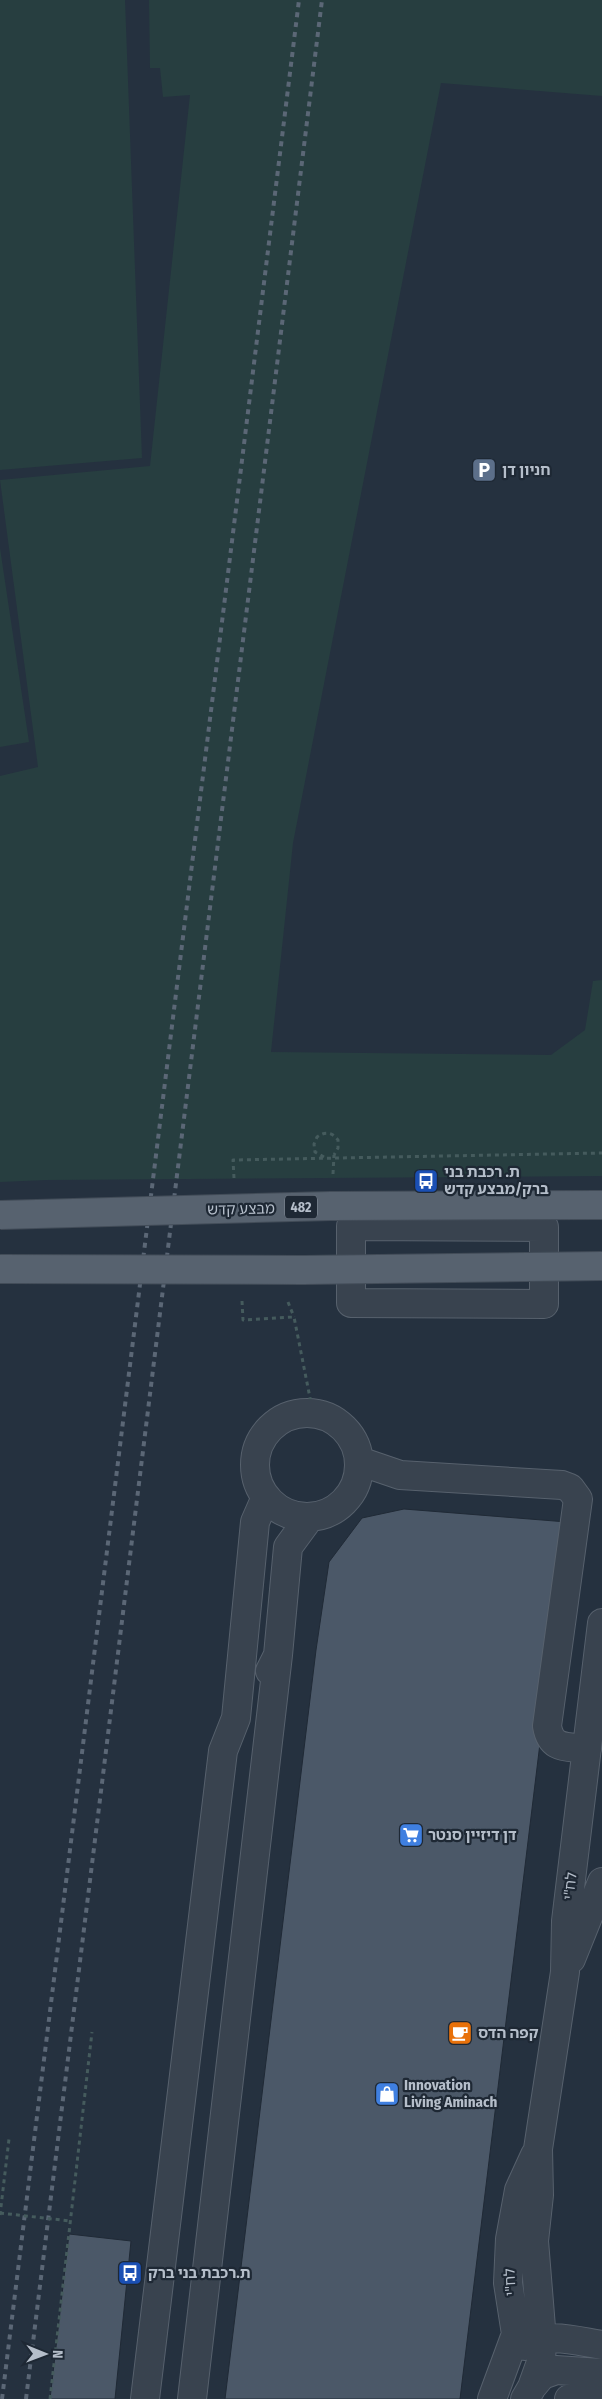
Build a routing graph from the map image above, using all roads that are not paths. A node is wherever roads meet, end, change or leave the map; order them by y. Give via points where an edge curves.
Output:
1 (602, 1205) edge
2 (0, 1215) edge
3 (544, 1254) junction
4 (602, 1254) edge
5 (602, 1266) edge
6 (0, 1269) edge
7 (359, 1461) junction
8 (266, 1497) junction
9 (310, 1517) junction
10 (602, 1623) edge
11 (278, 1655) junction
12 (236, 1718) junction
13 (587, 1749) junction
14 (602, 1882) edge
15 (565, 1972) junction
16 (538, 2149) junction
17 (537, 2282) junction
18 (542, 2340) junction
19 (597, 2344) edge
20 (508, 2358) junction
21 (602, 2373) edge
22 (602, 2388) edge
23 (529, 2393) edge
24 (145, 2399) edge
25 (192, 2399) edge
26 (492, 2399) edge
27 (569, 2399) edge

1 - 2 main road, מבצע קדש / 482, bridge via 331,1206
3 - 3 street via 544,1227 351,1226 351,1303 544,1304
3 - 4 street
5 - 6 main road, bridge via 303,1270
7 - 8 street via 356,1446 339,1423 313,1413 295,1414 279,1421 262,1440 255,1465 258,1482
7 - 9 street via 352,1493 326,1514
7 - 13 street via 400,1475 570,1488 578,1499 547,1726 549,1738 557,1745
8 - 9 street via 279,1509 294,1516
8 - 12 street via 255,1522
9 - 11 street via 288,1547
10 - 13 street, לח"י
11 - 12 street via 260,1692
11 - 25 street
12 - 24 street via 223,1751
13 - 15 street, לח"י via 566,1921
14 - 15 street
15 - 16 street, לח"י
16 - 17 street, לח"י via 534,2241
16 - 20 street, לח"י via 519,2190 510,2239 508,2283 516,2334
17 - 18 street, לח"י
17 - 19 street, לח"י via 550,2312 569,2330
18 - 19 street, לח"י
18 - 20 street, לח"י via 529,2342
18 - 23 street, לח"י via 541,2362
20 - 26 street, לח"י
21 - 23 street, לח"י via 556,2370 542,2375
22 - 27 street

